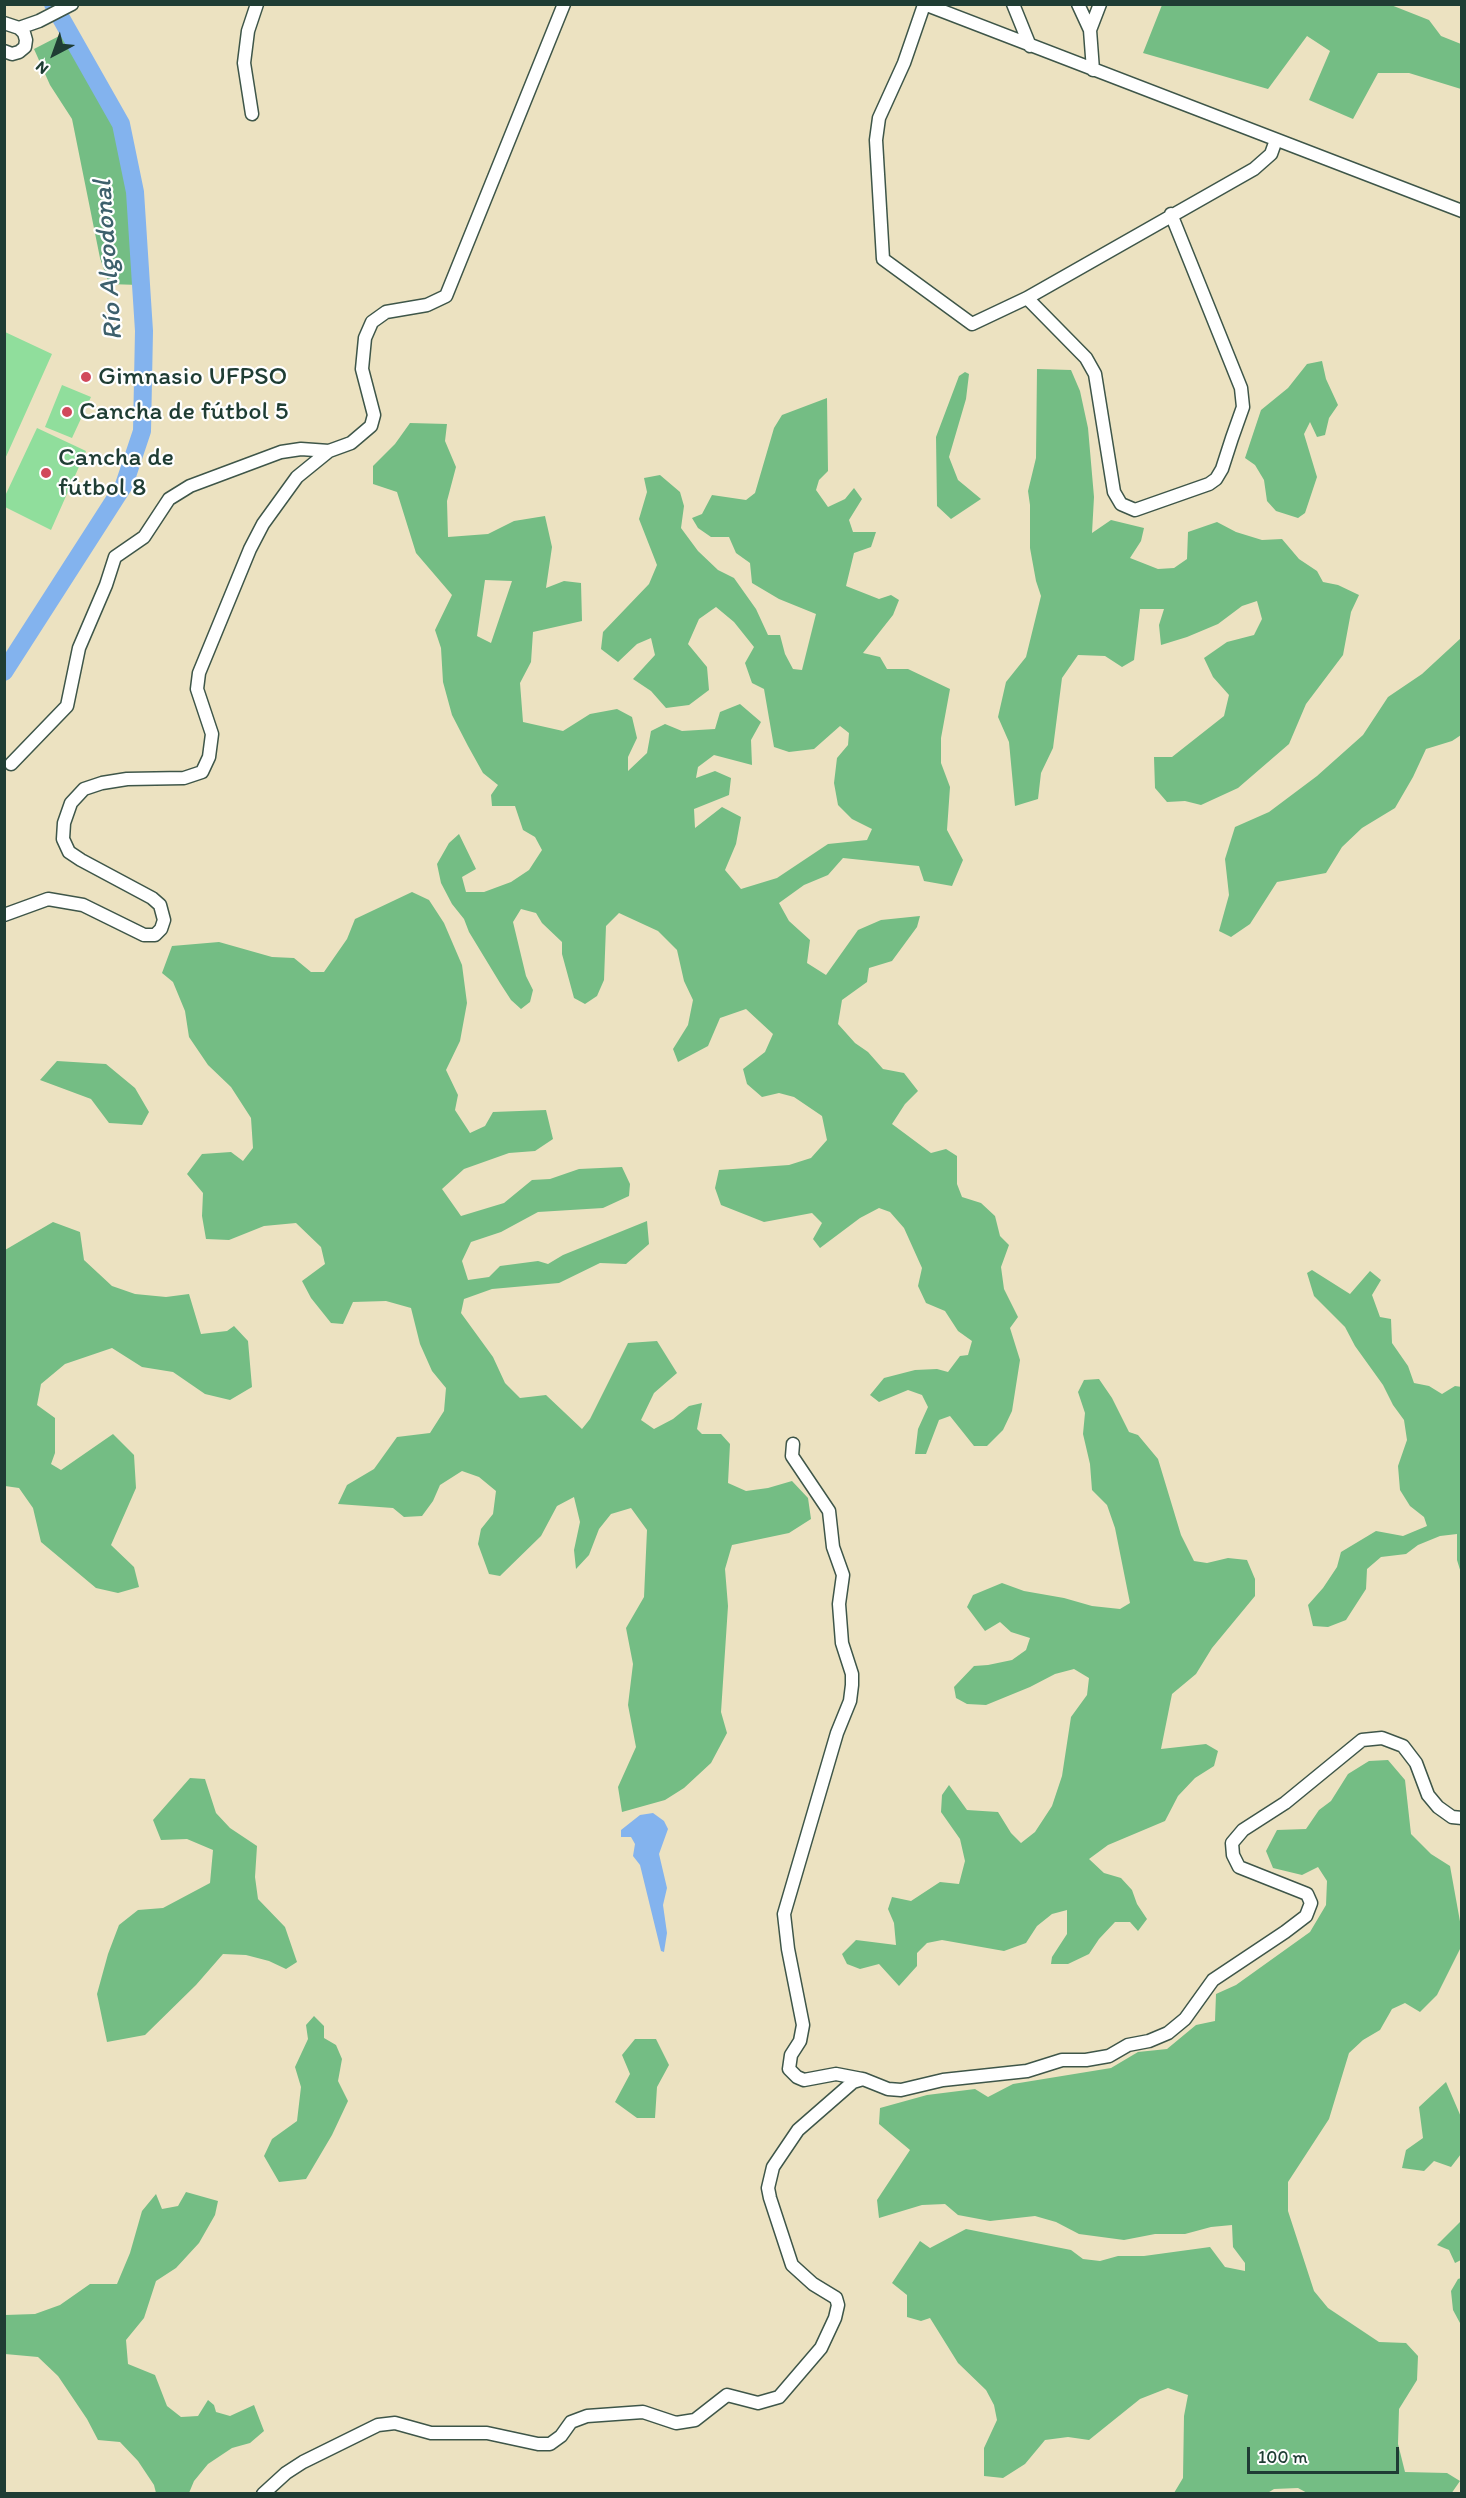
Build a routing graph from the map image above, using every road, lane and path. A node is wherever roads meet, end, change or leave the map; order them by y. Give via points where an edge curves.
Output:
1 (257, 4) edge
2 (564, 4) edge
3 (1012, 4) edge
4 (1078, 4) edge
5 (1100, 4) edge
6 (71, 5) edge
7 (924, 5) edge
8 (10, 27) edge
9 (1090, 30) junction
10 (1030, 45) junction
11 (4, 51) edge
12 (1093, 70) junction
13 (252, 114) dead end
14 (1276, 140) junction
15 (1461, 211) edge
16 (1171, 214) junction
17 (1027, 298) junction
18 (329, 451) junction
19 (11, 764) dead end
20 (4, 915) edge
21 (793, 1444) dead end
22 (1461, 1818) edge
23 (863, 2079) junction
24 (262, 2493) edge

1 - 13 street via 244,63
2 - 18 street via 446,296 427,305 386,312 372,322 365,338 362,369 374,415 371,426 351,443
3 - 10 street
4 - 9 street
5 - 9 street
6 - 8 street via 39,21
7 - 10 street
7 - 17 street via 879,118 876,140 883,259 972,324
8 - 11 street via 24,33 25,47 12,54
9 - 12 street
10 - 12 street
12 - 14 street
14 - 15 street
14 - 16 street via 1271,153 1254,169
16 - 17 street
16 - 17 street via 1241,388 1243,407 1233,438 1222,469 1209,484 1135,510 1121,504 1114,492 1095,374 1086,358
18 - 19 street via 281,452 190,486 169,499 144,537 115,557 80,648 67,706
18 - 20 street via 297,477 262,524 203,662 198,689 212,734 202,772 184,778 102,783 84,789 71,803 63,839 69,852 152,897 160,905 164,920 161,929 155,935 144,935 83,905 48,899
21 - 23 street via 792,1456 829,1511 833,1546 843,1575 839,1604 842,1643 852,1685 784,1914 803,2025 789,2069 804,2080 837,2074
22 - 23 street via 1438,1808 1403,1746 1382,1737 1362,1740 1285,1803 1243,1830 1232,1843 1239,1867 1307,1894 1311,1903 1306,1916 1292,1927 1213,1980 1185,2019 1168,2033 1128,2045 1109,2056 1062,2060 1027,2071 943,2080 901,2090
23 - 24 street via 853,2082 798,2130 773,2167 768,2188 792,2265 836,2298 838,2305 821,2348 779,2397 758,2403 727,2396 695,2420 676,2423 643,2412 587,2416 572,2422 550,2444 487,2433 431,2433 395,2422 378,2425 303,2462

